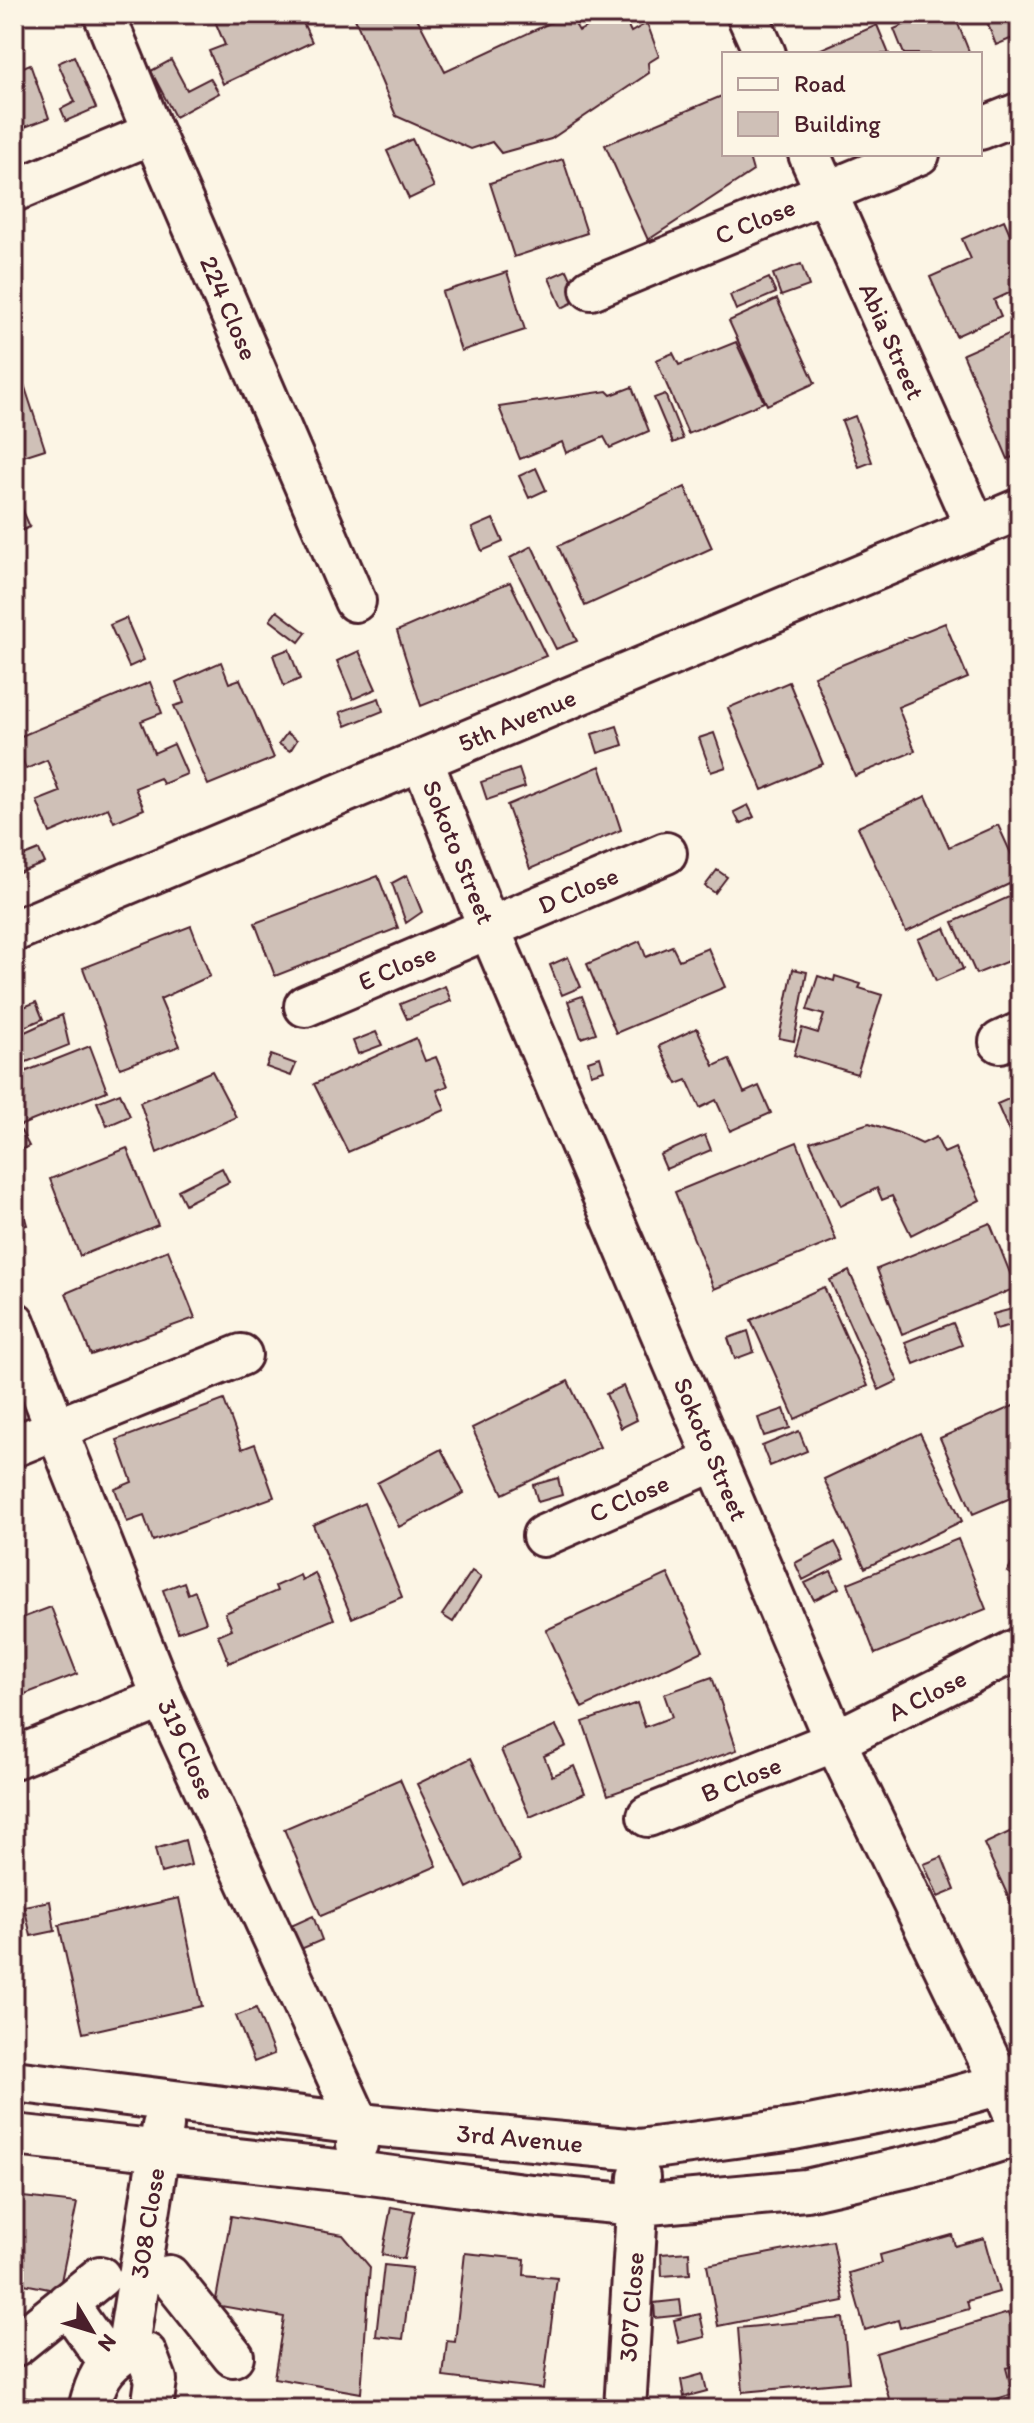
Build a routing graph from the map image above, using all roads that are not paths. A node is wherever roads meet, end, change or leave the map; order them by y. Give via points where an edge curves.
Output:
1 (104, 14) edge
2 (747, 14) edge
3 (764, 52) edge
4 (1020, 113) edge
5 (982, 128) edge
6 (153, 133) junction
7 (810, 156) edge
8 (914, 156) edge
9 (14, 191) edge
10 (826, 192) junction
11 (591, 289) dead end
12 (1020, 509) edge
13 (976, 528) junction
14 (355, 601) dead end
15 (422, 760) junction
16 (666, 853) dead end
17 (489, 928) junction
18 (14, 931) edge
19 (305, 1006) dead end
20 (14, 1322) edge
21 (241, 1355) dead end
22 (57, 1430) junction
23 (14, 1446) edge
24 (716, 1460) junction
25 (543, 1536) dead end
26 (1020, 1648) edge
27 (163, 1698) junction
28 (835, 1741) junction
29 (14, 1758) edge
30 (648, 1816) dead end
31 (1011, 2078) edge
32 (14, 2081) edge
33 (168, 2099) junction
34 (359, 2124) junction
35 (1020, 2128) edge
36 (1020, 2134) edge
37 (14, 2135) edge
38 (159, 2150) junction
39 (639, 2150) junction
40 (355, 2172) junction
41 (638, 2205) junction
42 (100, 2277) dead end
43 (152, 2286) junction
44 (67, 2303) junction
45 (200, 2315) junction
46 (16, 2345) dead end
47 (127, 2356) junction
48 (233, 2356) dead end
49 (89, 2409) edge
50 (152, 2409) edge
51 (625, 2409) edge

1 - 6 street, 224 Close
2 - 3 street
4 - 5 street
6 - 9 street
6 - 14 street, 224 Close
7 - 10 street, Abia Street
8 - 10 street, C Close
10 - 11 street, C Close
10 - 13 street, Abia Street
12 - 13 street, 5th Avenue
13 - 15 street, 5th Avenue
15 - 17 street, Sokoto Street
15 - 18 street, 5th Avenue
16 - 17 street, D Close
17 - 19 street, E Close
17 - 24 street, Sokoto Street
20 - 22 street, 319 Close
21 - 22 street
22 - 23 street
22 - 27 street, 319 Close
24 - 25 street, C Close
24 - 28 street, Sokoto Street
26 - 28 street, A Close
27 - 29 street
27 - 34 street, 319 Close
28 - 30 street, B Close
28 - 31 street, Sokoto Street
31 - 35 street, Sokoto Street
31 - 39 street, 3rd Avenue via 951,2098 794,2129
32 - 33 street, 3rd Avenue
33 - 34 street, 3rd Avenue
33 - 38 street, 308 Close
34 - 39 street, 3rd Avenue
34 - 40 street, 319 Close
36 - 41 street, 3rd Avenue via 943,2159 806,2190
37 - 38 street, 3rd Avenue
38 - 40 street, 3rd Avenue
38 - 43 street, 308 Close
39 - 41 street, 307 Close
40 - 41 street, 3rd Avenue
41 - 51 street, 307 Close
42 - 44 street
43 - 45 street
43 - 47 street, 308 Close
44 - 46 street
44 - 47 street
45 - 47 street
45 - 48 street
47 - 49 street via 95,2386
47 - 50 street via 156,2380

